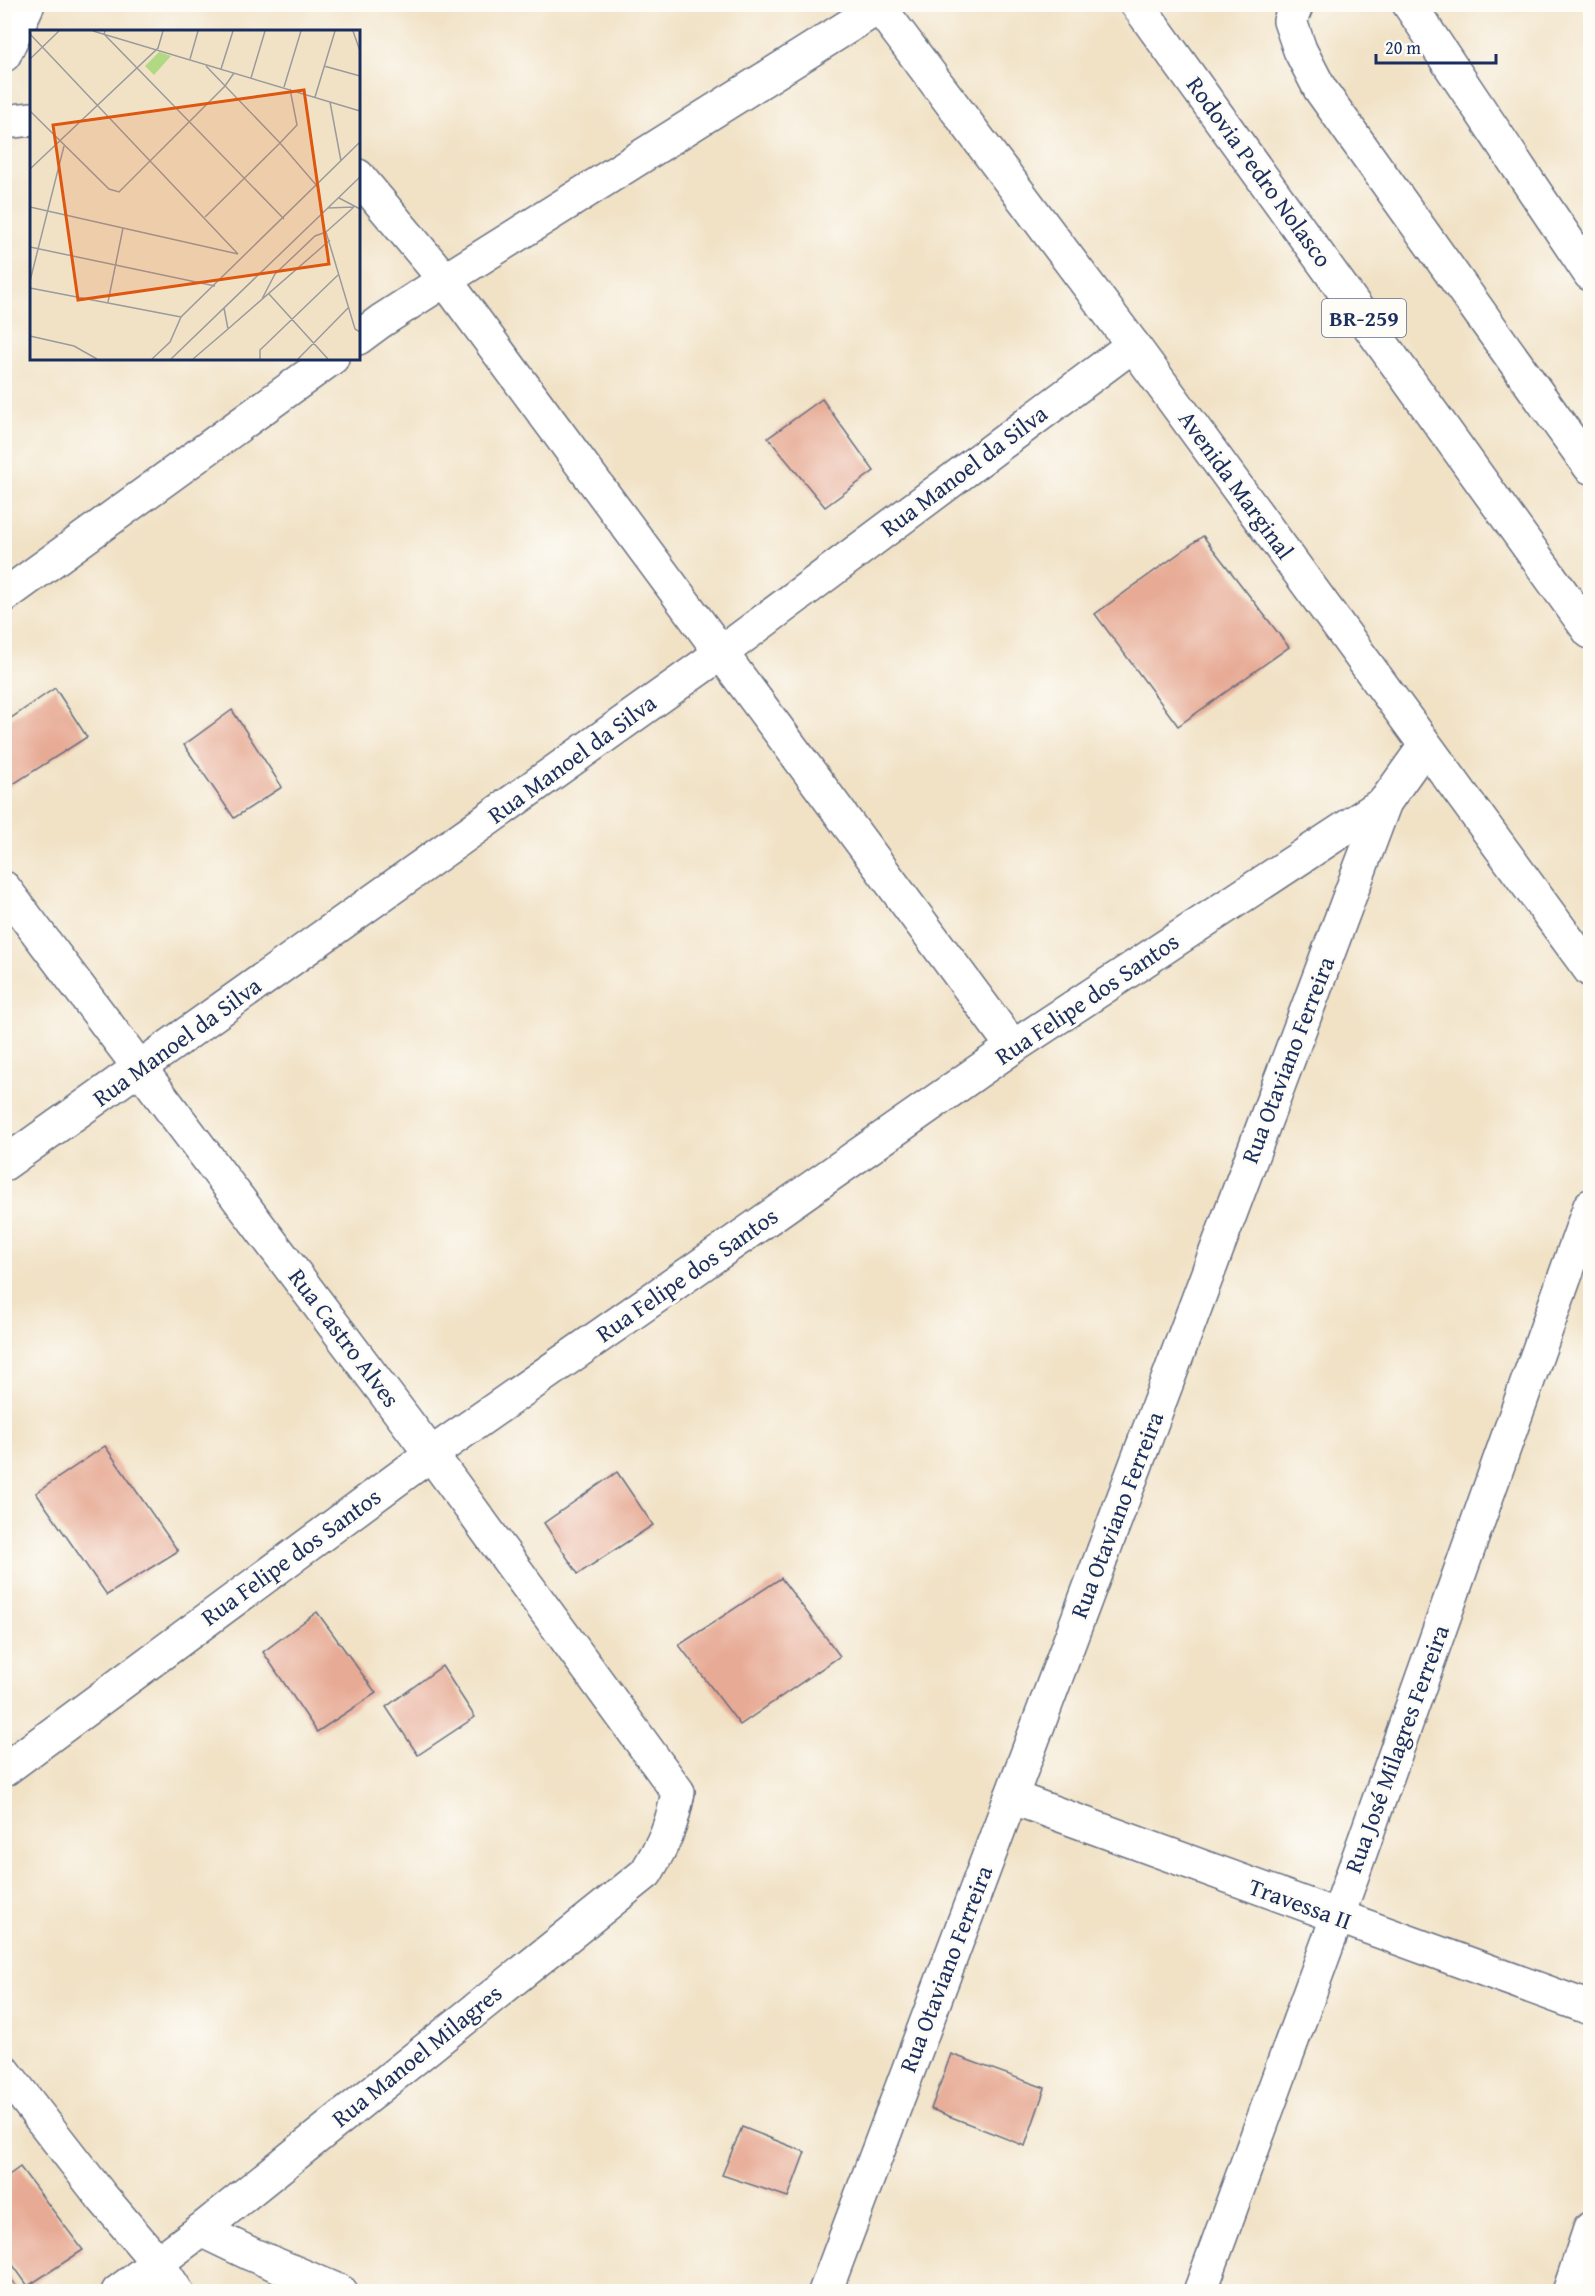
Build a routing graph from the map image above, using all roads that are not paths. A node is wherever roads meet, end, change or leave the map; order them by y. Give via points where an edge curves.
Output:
1 (28, 4) edge
2 (1137, 4) edge
3 (1297, 4) edge
4 (1409, 4) edge
5 (878, 6) edge
6 (4, 56) edge
7 (30, 119) edge
8 (4, 122) edge
9 (360, 178) edge
10 (1590, 274) edge
11 (445, 280) junction
12 (360, 337) edge
13 (1133, 345) junction
14 (329, 360) edge
15 (1590, 467) edge
16 (4, 596) edge
17 (1590, 632) edge
18 (721, 653) junction
19 (1425, 746) junction
20 (1385, 802) junction
21 (4, 888) edge
22 (1590, 970) edge
23 (1013, 1047) junction
24 (141, 1067) junction
25 (4, 1164) edge
26 (1590, 1206) edge
27 (431, 1454) junction
28 (4, 1770) edge
29 (678, 1792) joint
30 (1011, 1797) junction
31 (1337, 1918) junction
32 (1590, 2008) edge
33 (4, 2071) edge
34 (1590, 2229) edge
35 (201, 2230) junction
36 (158, 2264) junction
37 (118, 2292) edge
38 (177, 2292) edge
39 (341, 2292) edge
40 (825, 2292) edge
41 (1200, 2292) edge
42 (1569, 2292) edge

1 - 6 main road
2 - 17 main road, Rodovia Pedro Nolasco / BR-259
3 - 15 main road via 1290,21 1320,90
4 - 10 main road
5 - 11 main road
5 - 13 main road, Avenida Marginal
7 - 8 main road
9 - 11 main road
11 - 12 main road
11 - 18 main road
13 - 18 main road, Rua Manoel da Silva
13 - 19 main road, Avenida Marginal
14 - 16 main road
18 - 23 main road
18 - 24 main road, Rua Manoel da Silva
19 - 20 main road, Rua Otaviano Ferreira
19 - 22 main road, Avenida Marginal
20 - 23 main road, Rua Felipe dos Santos
20 - 30 main road, Rua Otaviano Ferreira
21 - 24 main road, Rua Castro Alves
23 - 27 main road, Rua Felipe dos Santos
24 - 25 main road, Rua Manoel da Silva
24 - 27 main road, Rua Castro Alves
26 - 31 main road, Rua José Milagres Ferreira
27 - 28 main road, Rua Felipe dos Santos
27 - 29 main road, Rua Castro Alves
29 - 35 main road, Rua Manoel Milagres via 672,1823 646,1873
30 - 31 main road, Travessa II
30 - 40 main road, Rua Otaviano Ferreira
31 - 32 main road, Travessa II
31 - 41 main road, Rua José Milagres Ferreira
33 - 36 main road
34 - 42 main road
35 - 36 main road, Rua Manoel Milagres
35 - 39 main road
36 - 37 main road, Rua Manoel Milagres
36 - 38 main road

